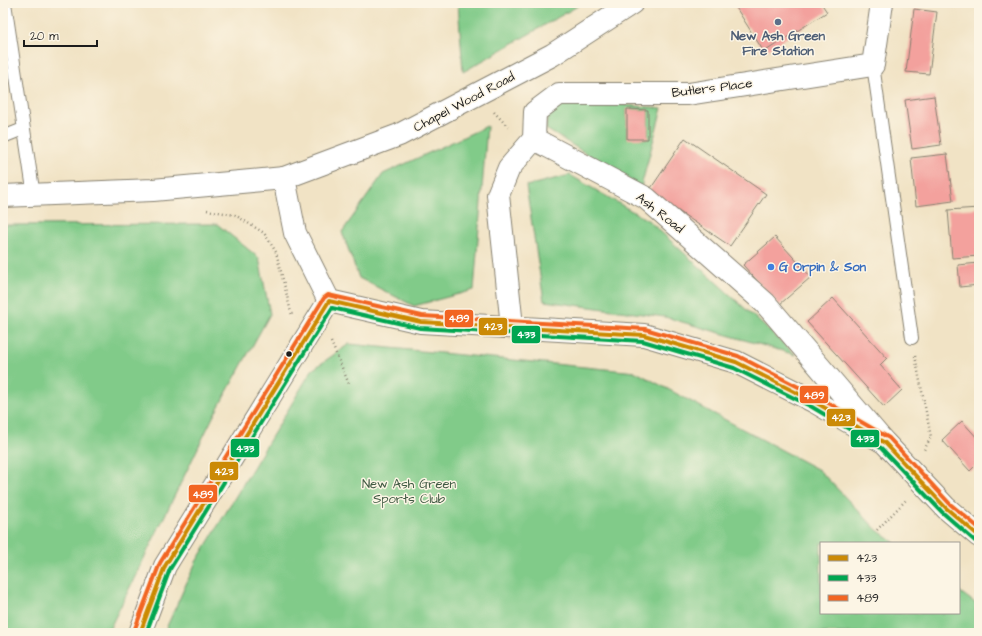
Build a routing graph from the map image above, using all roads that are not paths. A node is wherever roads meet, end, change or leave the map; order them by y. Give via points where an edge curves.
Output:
1 (5, 3) edge
2 (632, 3) edge
3 (882, 3) edge
4 (873, 65) junction
5 (23, 129) junction
6 (534, 132) junction
7 (3, 137) edge
8 (284, 178) junction
9 (3, 196) edge
10 (34, 196) junction
11 (325, 309) junction
12 (512, 326) junction
13 (912, 338) road end
14 (885, 443) junction
15 (979, 536) edge
16 (140, 633) edge

1 - 5 lane
2 - 8 street, Chapel Wood Road via 552,55 399,135
3 - 4 street
4 - 6 street, Butlers Place via 688,94 559,94 536,112
4 - 13 lane
5 - 7 lane
5 - 10 lane
6 - 12 street via 509,168 498,195
6 - 14 street, Ash Road via 646,198 765,302
8 - 10 street via 153,190
8 - 11 street via 295,233
9 - 10 street
11 - 12 street, Ash Road via 421,322
11 - 16 street via 165,566
12 - 14 street, Ash Road via 644,335 736,362 814,402
14 - 15 street, Ash Road via 946,508

